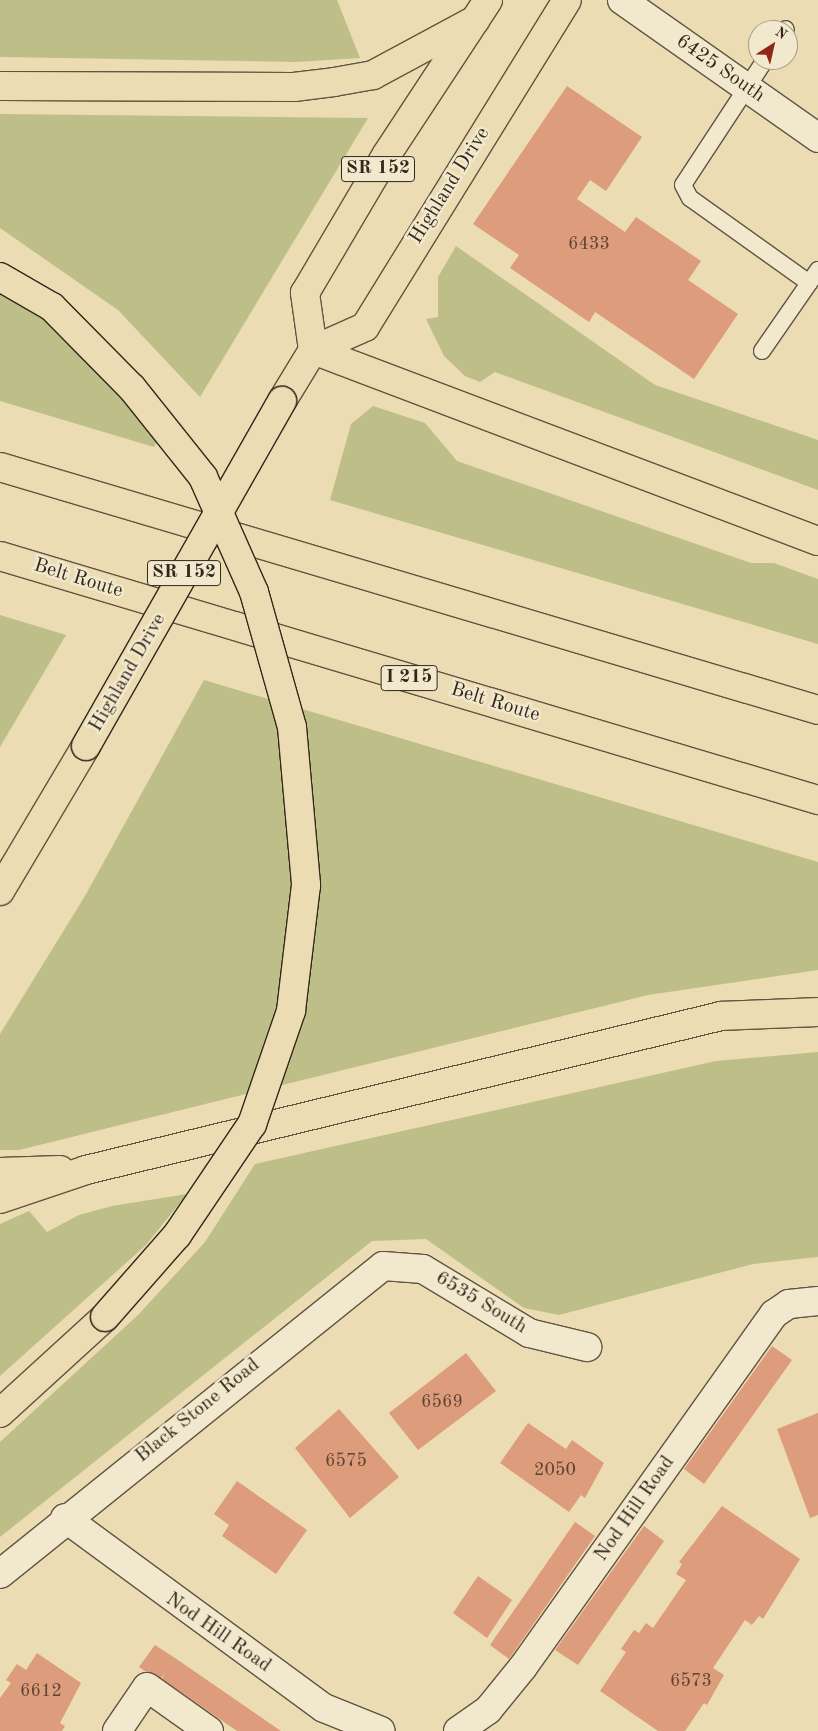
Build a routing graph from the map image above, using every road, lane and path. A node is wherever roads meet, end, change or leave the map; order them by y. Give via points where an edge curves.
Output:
1 (568, 0) edge
2 (622, 0) edge
3 (481, 10) edge
4 (758, 70) edge
5 (0, 86) edge
6 (746, 87) junction
7 (818, 138) edge
8 (814, 276) edge
9 (0, 277) edge
10 (314, 350) junction
11 (762, 351) dead end
12 (0, 467) edge
13 (818, 541) edge
14 (0, 556) edge
15 (818, 710) edge
16 (818, 800) edge
17 (0, 891) edge
18 (818, 1012) edge
19 (86, 1170) junction
20 (0, 1172) edge
21 (0, 1199) edge
22 (404, 1264) joint
23 (818, 1301) edge
24 (587, 1347) dead end
25 (0, 1412) edge
26 (65, 1518) junction
27 (0, 1574) edge
28 (117, 1731) edge
29 (209, 1731) edge
30 (381, 1731) edge
31 (458, 1731) edge

1 - 10 main road, Highland Drive / SR 152 via 365,327
2 - 6 street, 6425 South
3 - 5 main road via 373,75 334,82 294,87
3 - 10 main road, SR 152 via 387,154 305,293
4 - 6 lane
6 - 7 street, 6425 South
6 - 8 lane via 683,186 690,198
8 - 11 lane
9 - 25 main road, bridge via 59,314 132,388 203,477 254,592 292,728 306,885 291,1011 252,1124 177,1235 104,1316
10 - 13 main road
10 - 17 main road, Highland Drive / SR 152, bridge
12 - 15 main road
14 - 16 main road, Belt Route / I 215
18 - 19 main road via 721,1016
19 - 20 main road
19 - 21 main road
22 - 24 street, 6535 South via 442,1277 529,1333
22 - 26 street, Black Stone Road via 383,1266 363,1278
23 - 31 street, Nod Hill Road via 789,1304 774,1314 523,1667 488,1710
26 - 27 street, Black Stone Road
26 - 30 street, Nod Hill Road via 324,1708
28 - 29 street via 147,1687

